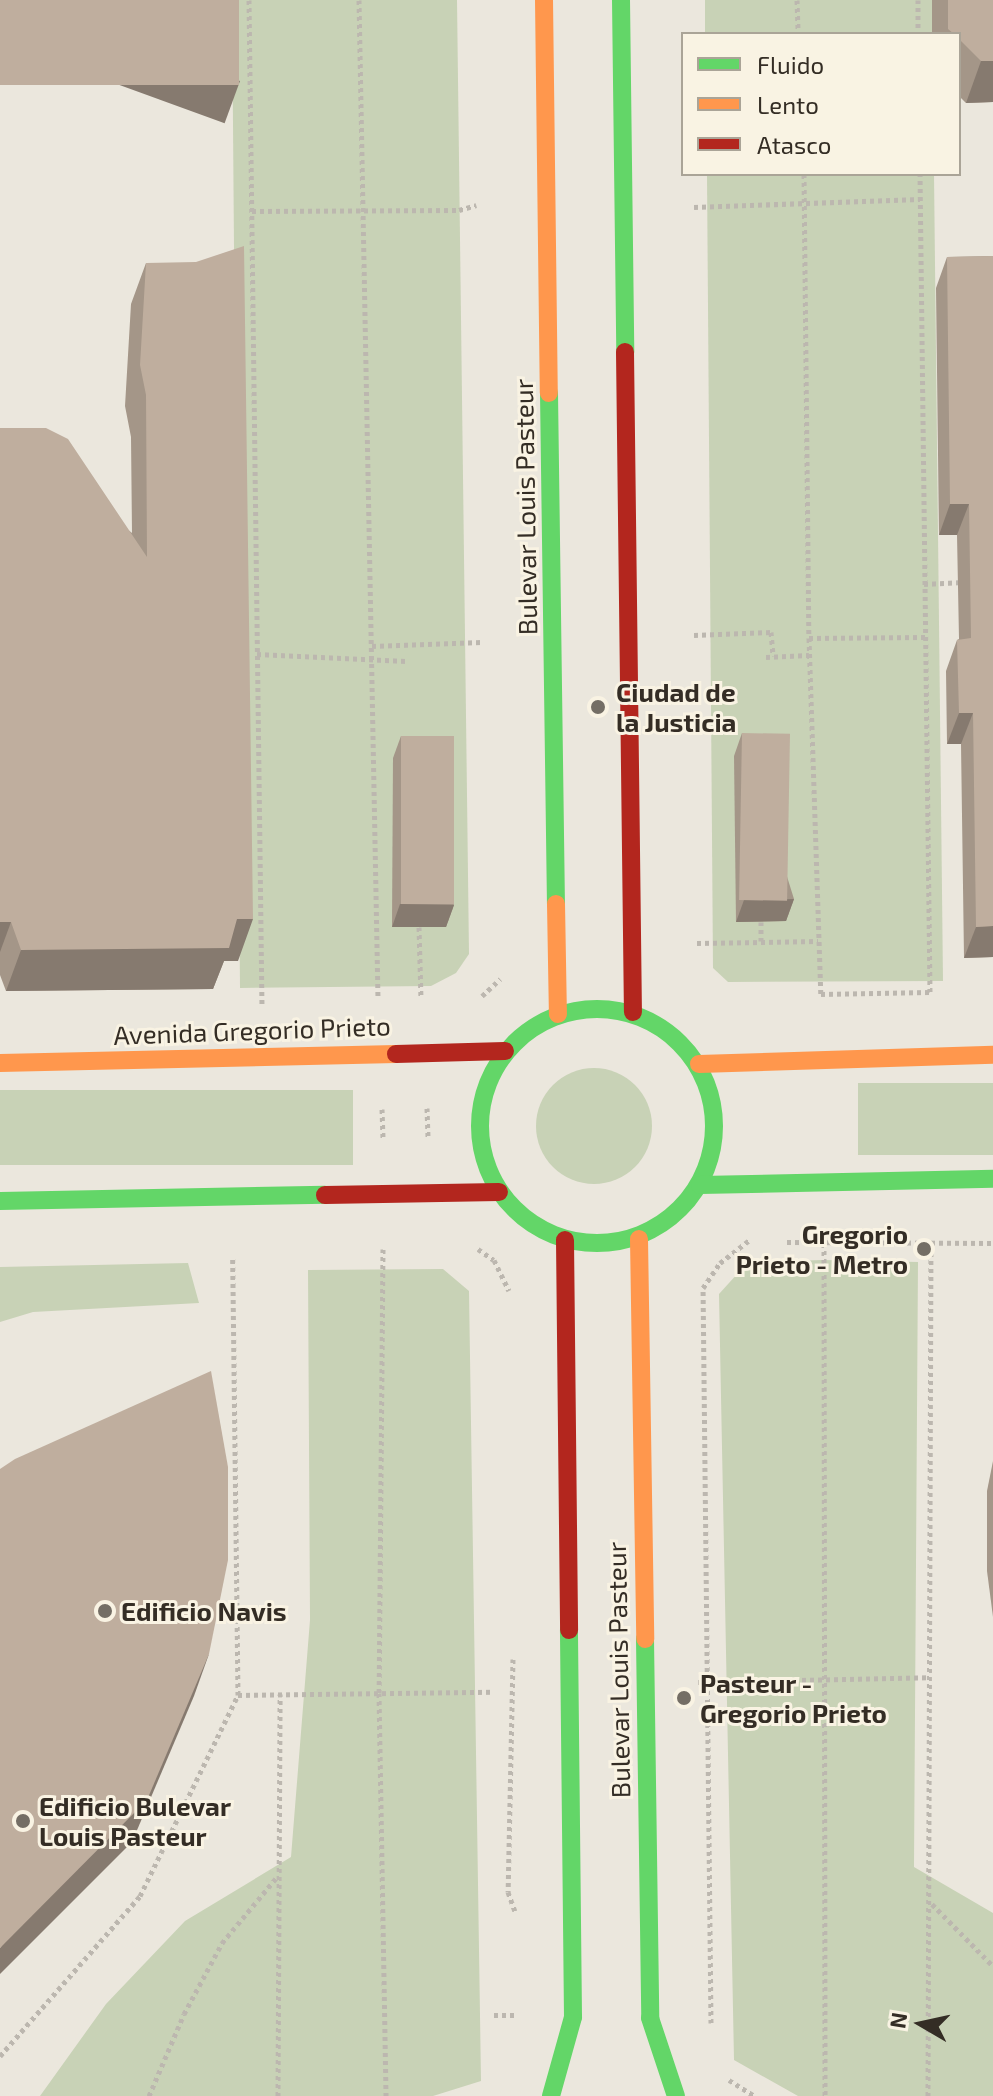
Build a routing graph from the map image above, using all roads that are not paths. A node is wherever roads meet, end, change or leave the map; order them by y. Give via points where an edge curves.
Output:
1 (544, 0) edge
2 (621, 0) edge
3 (633, 1012) junction
4 (558, 1014) junction
5 (505, 1051) junction
6 (993, 1055) edge
7 (0, 1063) edge
8 (699, 1064) junction
9 (993, 1179) edge
10 (700, 1185) junction
11 (499, 1192) junction
12 (0, 1201) edge
13 (639, 1239) junction
14 (565, 1240) junction
15 (551, 2096) edge
16 (676, 2096) edge

1 - 4 street, Bulevar Louis Pasteur
2 - 3 street
3 - 4 street via 596,1006
3 - 8 street via 671,1032
4 - 5 street via 529,1028
5 - 7 street, Avenida Gregorio Prieto
5 - 11 street via 486,1084 480,1121 484,1158
6 - 8 street
8 - 10 street via 716,1124
9 - 10 street
10 - 13 street via 682,1209
11 - 12 street
11 - 14 street via 528,1222
13 - 14 street via 597,1244
13 - 16 street, Bulevar Louis Pasteur via 650,2018
14 - 15 street, Bulevar Louis Pasteur via 573,2017

